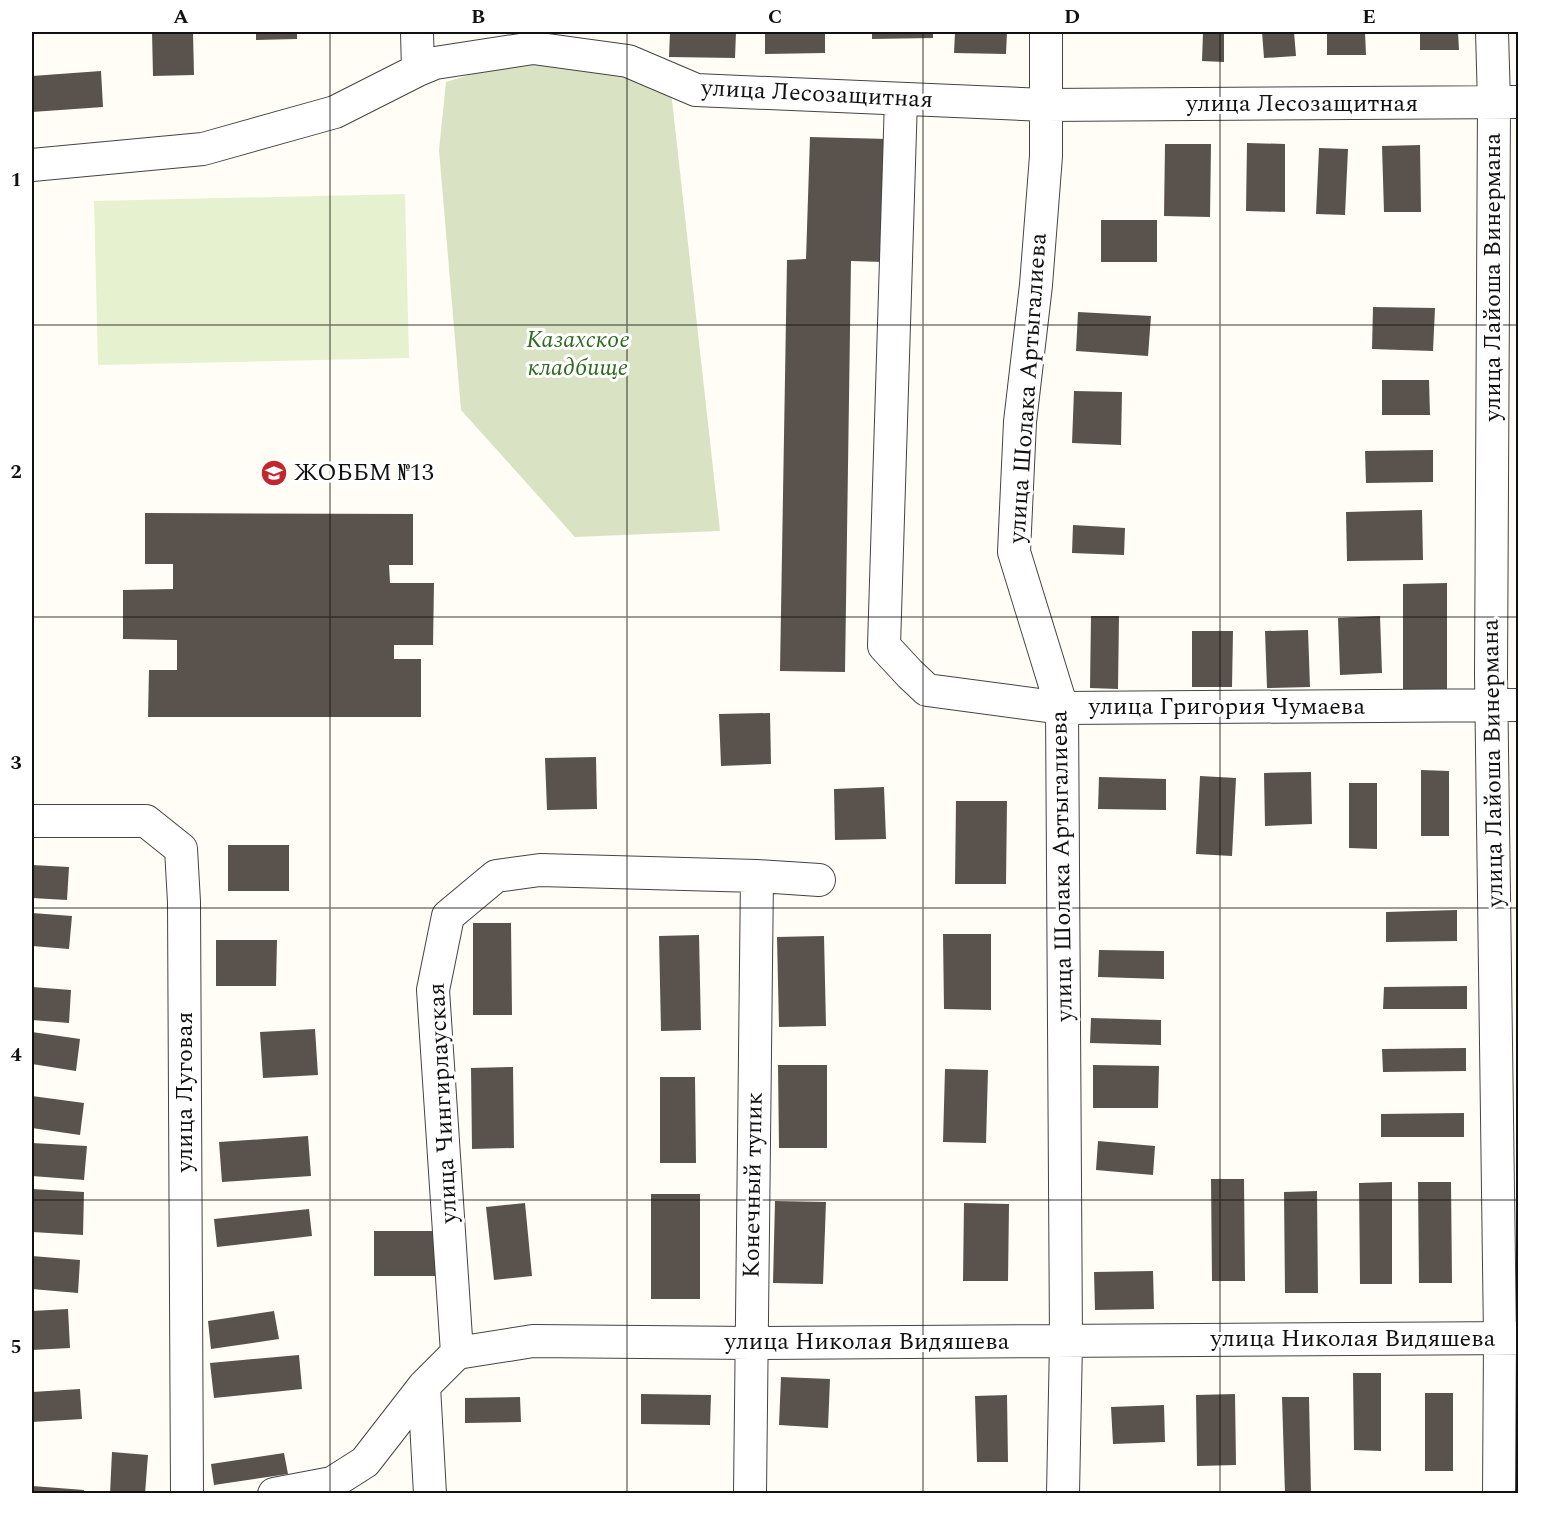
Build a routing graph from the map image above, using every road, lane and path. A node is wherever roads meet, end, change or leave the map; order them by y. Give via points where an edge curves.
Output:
1 (417, 32) edge
2 (1046, 32) edge
3 (1492, 32) edge
4 (418, 70) junction
5 (901, 99) junction
6 (1506, 102) edge
7 (1045, 105) junction
8 (32, 165) edge
9 (1505, 705) edge
10 (1062, 708) junction
11 (32, 821) edge
12 (757, 876) junction
13 (819, 880) dead end
14 (1509, 1338) edge
15 (1066, 1341) junction
16 (751, 1343) junction
17 (457, 1353) junction
18 (424, 1386) junction
19 (187, 1494) edge
20 (274, 1494) edge
21 (430, 1494) edge
22 (750, 1494) edge
23 (1064, 1494) edge
24 (1500, 1494) edge

1 - 4 street
2 - 7 street, улица Шолака Артыгалиева
3 - 6 street, улица Лайоша Винермана
4 - 5 street, улица Лесозащитная via 435,63 533,48 628,61 696,90
4 - 8 street, улица Лесозащитная via 335,112 203,149
5 - 7 street, улица Лесозащитная
5 - 10 street, улица Григория Чумаева via 884,646 927,690
6 - 7 street, улица Лесозащитная
6 - 9 street, улица Лайоша Винермана
7 - 10 street, улица Шолака Артыгалиева via 1046,156 1020,422 1014,552
9 - 10 street, улица Григория Чумаева
9 - 14 street, улица Лайоша Винермана
10 - 15 street, улица Шолака Артыгалиева
11 - 19 street, улица Луговая via 146,821 181,849
12 - 13 street, улица Чингирлауская
12 - 16 street, Конечный тупик
12 - 17 street, улица Чингирлауская via 540,870 496,876 448,916 433,990
14 - 15 street, улица Николая Видяшева
14 - 24 street, улица Лайоша Винермана
15 - 16 street, улица Николая Видяшева
15 - 23 street, улица Шолака Артыгалиева
16 - 17 street, улица Николая Видяшева via 533,1341
16 - 22 street, Конечный тупик
17 - 18 street
18 - 20 street via 365,1462 332,1483
18 - 21 street

